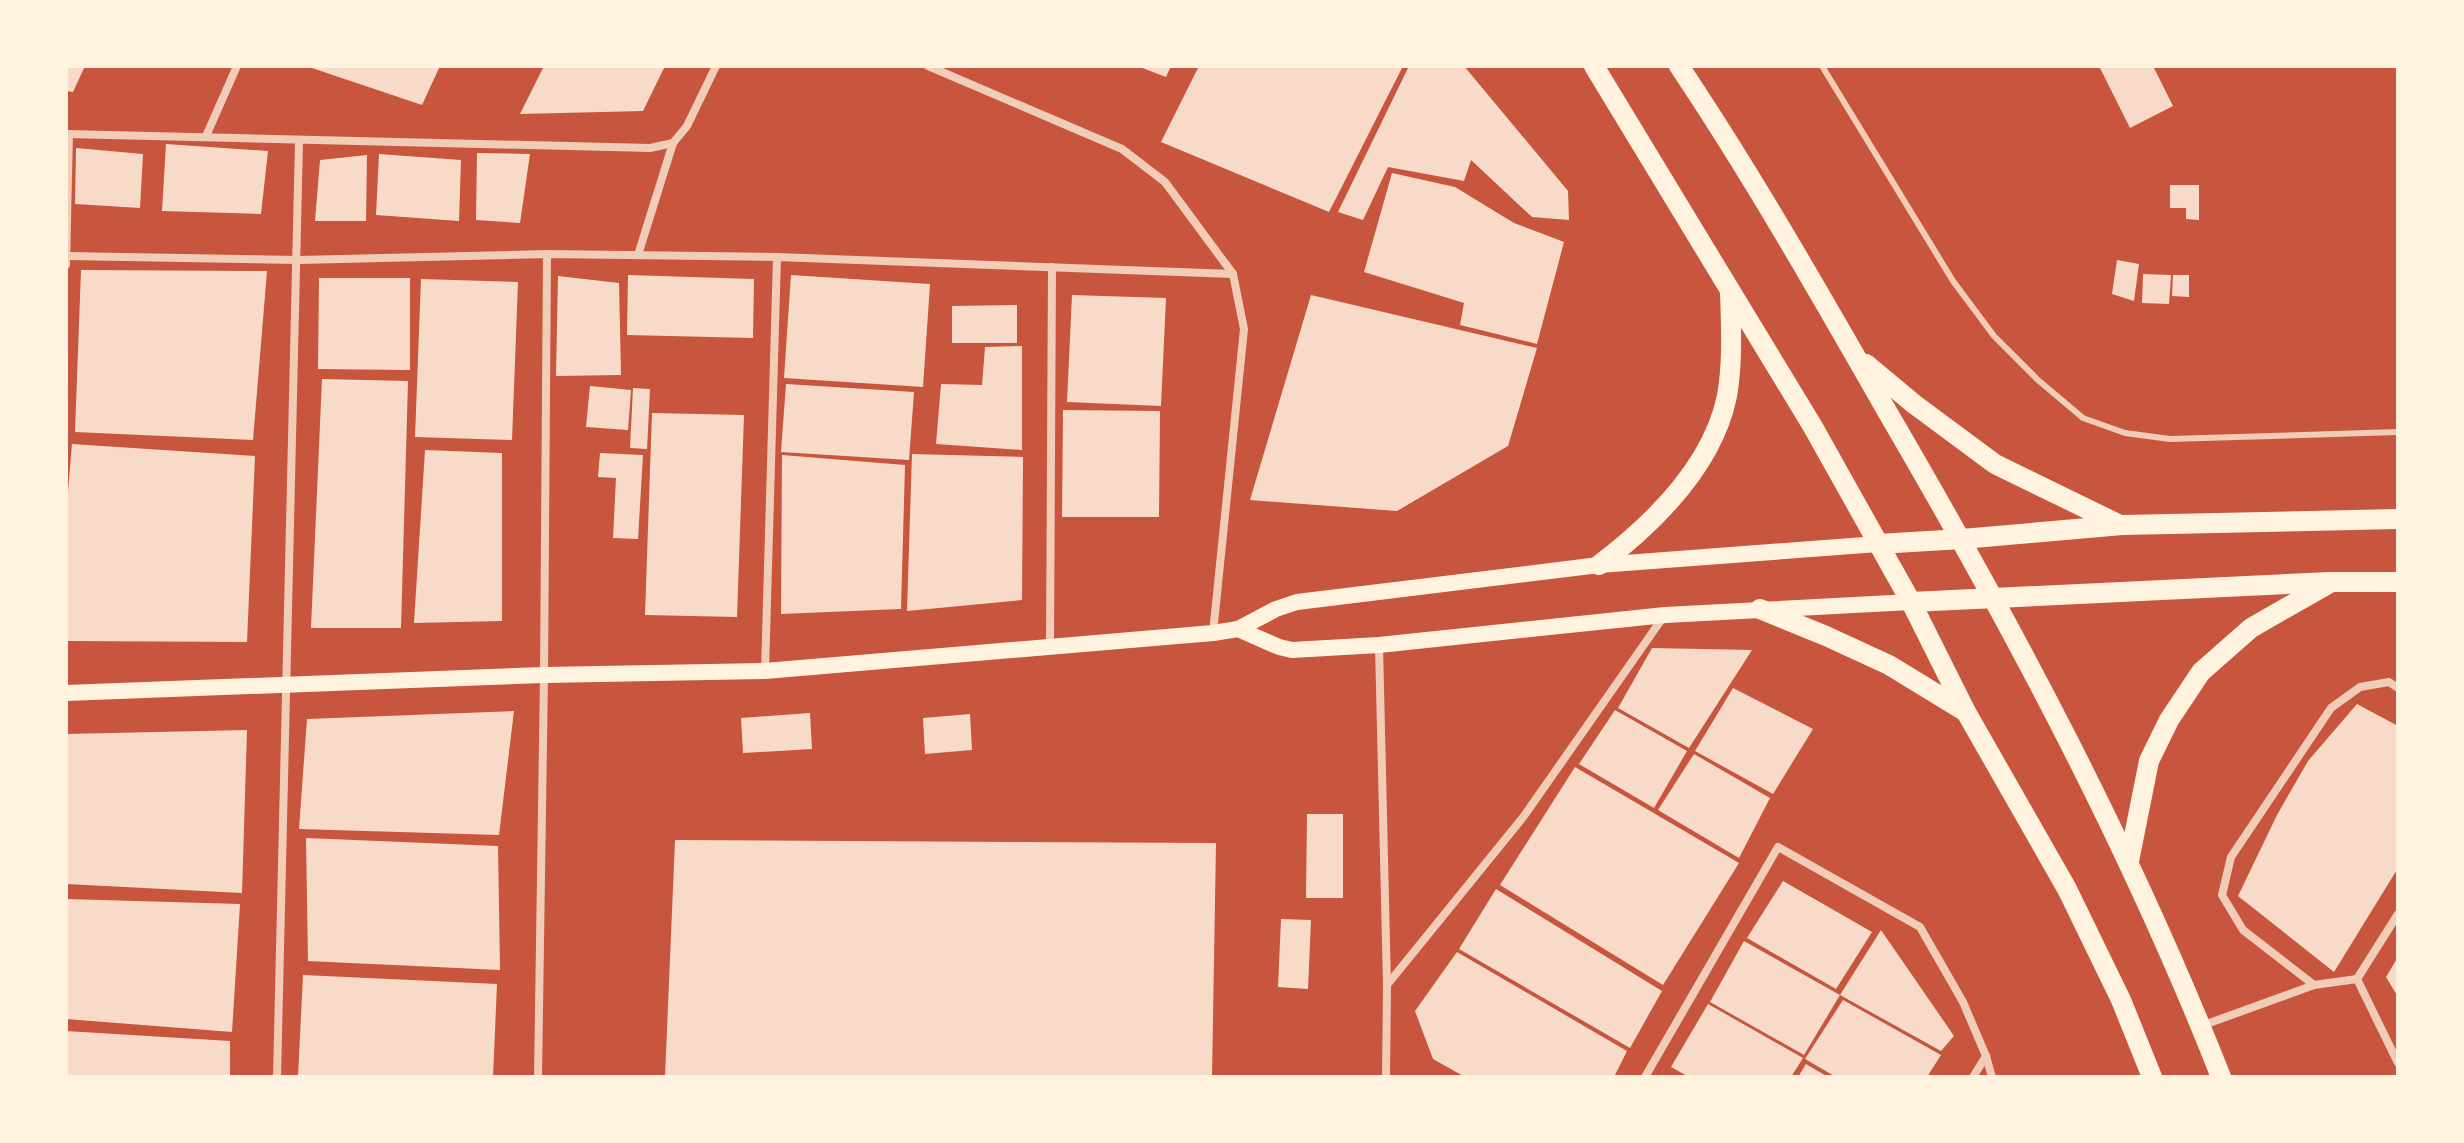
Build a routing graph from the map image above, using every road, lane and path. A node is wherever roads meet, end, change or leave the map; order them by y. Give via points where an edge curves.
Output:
1 (237, 66) edge
2 (716, 66) edge
3 (928, 66) edge
4 (1594, 66) edge
5 (1679, 66) edge
6 (1822, 66) edge
7 (67, 134) edge
8 (206, 136) junction
9 (299, 141) junction
10 (673, 143) junction
11 (547, 254) junction
12 (638, 255) junction
13 (66, 256) edge
14 (777, 257) junction
15 (298, 260) junction
16 (66, 265) edge
17 (1052, 267) junction
18 (1233, 274) junction
19 (1730, 287) junction
20 (1857, 357) junction
21 (2398, 432) edge
22 (2398, 519) edge
23 (2122, 525) junction
24 (1962, 539) junction
25 (1878, 544) junction
26 (1599, 565) junction
27 (2330, 582) junction
28 (2398, 582) edge
29 (1994, 598) junction
30 (1911, 602) junction
31 (1760, 609) junction
32 (1665, 615) junction
33 (1238, 629) junction
34 (1213, 633) junction
35 (1379, 645) junction
36 (1050, 648) junction
37 (765, 671) junction
38 (544, 675) junction
39 (287, 685) junction
40 (2398, 688) edge
41 (66, 693) edge
42 (1966, 712) junction
43 (2129, 861) junction
44 (2398, 914) edge
45 (2357, 979) junction
46 (1387, 985) junction
47 (2314, 985) junction
48 (2201, 1026) junction
49 (1986, 1056) junction
50 (2398, 1063) edge
51 (277, 1077) edge
52 (538, 1077) edge
53 (1386, 1077) edge
54 (1645, 1077) edge
55 (1973, 1077) edge
56 (1992, 1077) edge
57 (2152, 1077) edge
58 (2221, 1077) edge

1 - 8 street
2 - 10 street
3 - 18 street via 1122,149 1165,182
4 - 19 main road
5 - 20 main road
6 - 21 lane via 1953,281 1994,336 2083,418 2125,433 2170,439
7 - 8 street
7 - 13 street
8 - 9 street
9 - 10 street via 650,148
9 - 15 street
10 - 12 street
11 - 12 street
11 - 15 street
11 - 38 street
12 - 14 street
13 - 15 street
13 - 16 street
14 - 17 street
14 - 37 street
15 - 39 street
17 - 18 street
17 - 36 street
18 - 34 street via 1244,329
19 - 25 main road
19 - 26 main road via 1727,396 1707,452 1637,536
20 - 23 main road via 1995,464
20 - 24 main road
22 - 23 main road
23 - 24 main road
24 - 25 main road
24 - 29 main road
25 - 26 main road
25 - 30 main road
26 - 33 main road via 1297,602
27 - 28 main road
27 - 29 main road
27 - 43 main road via 2251,628 2201,672 2149,761
29 - 30 main road
29 - 43 main road
30 - 31 main road
30 - 42 main road
31 - 32 main road
31 - 42 main road via 1889,665
32 - 35 main road
32 - 46 street via 1524,816
33 - 34 main road
33 - 35 main road via 1292,650
34 - 36 main road
35 - 46 street
36 - 37 main road
37 - 38 main road
38 - 39 main road
38 - 52 street
39 - 41 main road
39 - 51 street
40 - 47 street via 2389,682 2360,687 2331,708 2231,857 2222,895 2243,930
42 - 57 main road via 2067,889
43 - 48 main road
44 - 45 street
45 - 47 street
45 - 50 street
46 - 53 street
47 - 48 street
48 - 58 main road
49 - 54 street via 1963,1002 1920,927 1778,847
49 - 55 street
49 - 56 street

